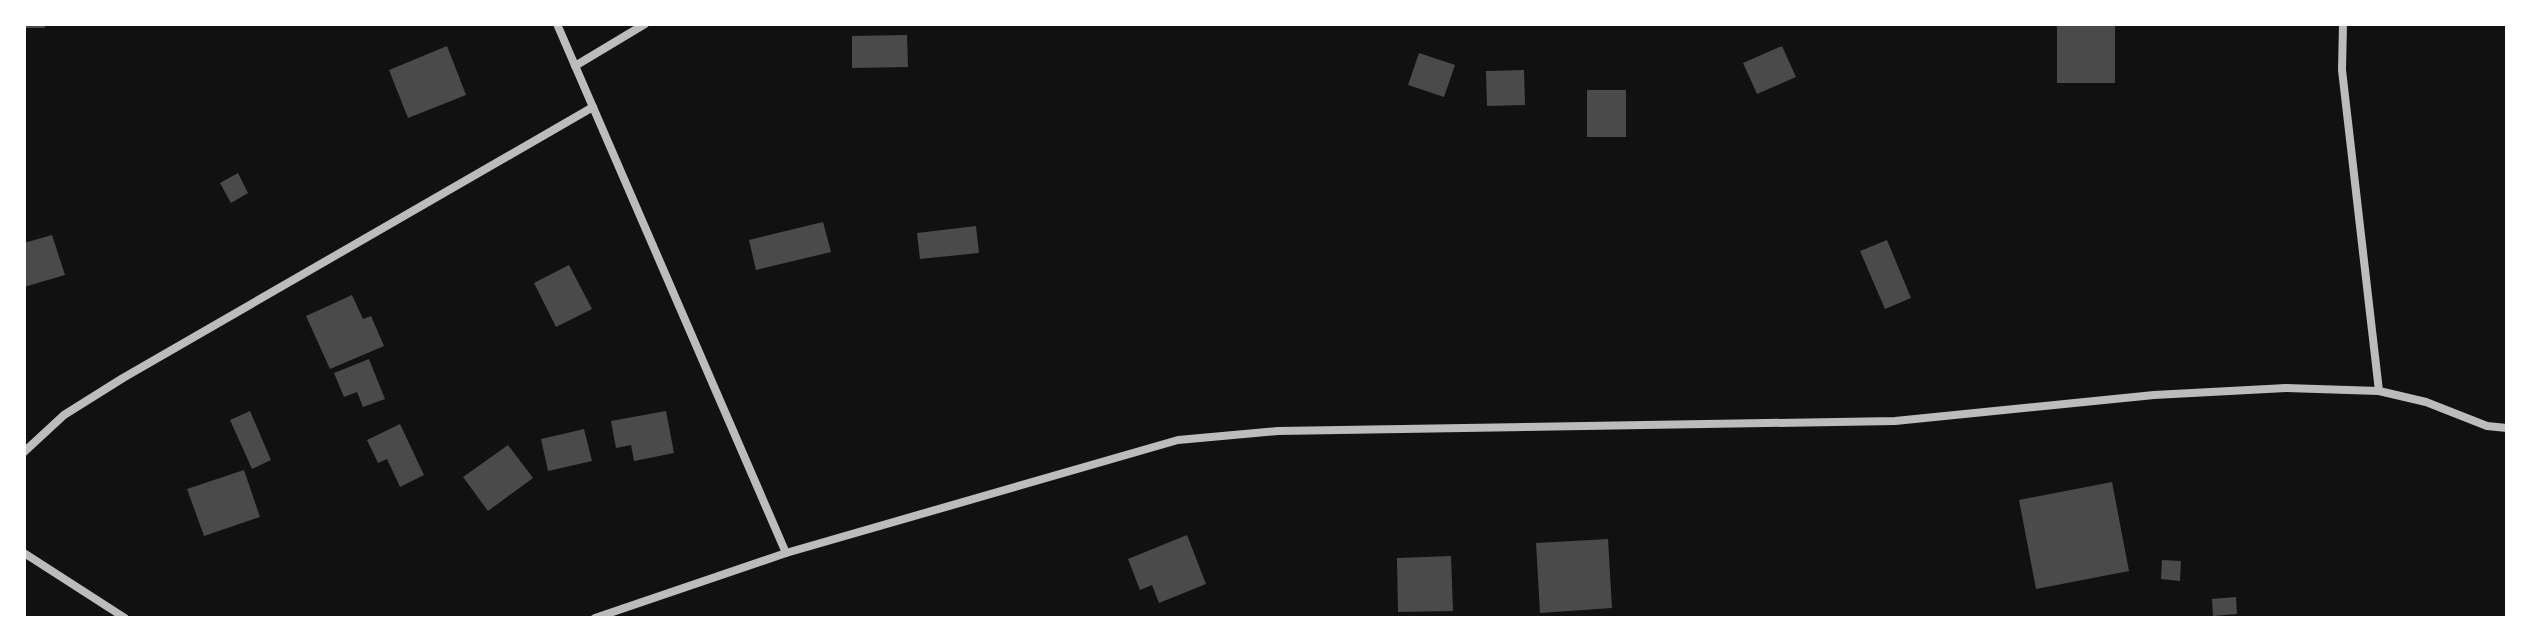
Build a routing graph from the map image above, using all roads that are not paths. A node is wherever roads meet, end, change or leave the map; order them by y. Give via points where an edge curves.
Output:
1 (557, 24) edge
2 (645, 24) edge
3 (2343, 24) edge
4 (575, 66) junction
5 (593, 107) junction
6 (2379, 391) junction
7 (2507, 428) edge
8 (24, 452) edge
9 (24, 553) edge
10 (786, 553) junction
11 (125, 618) edge
12 (595, 618) edge

1 - 4 street
2 - 4 street
3 - 6 street via 2342,70
4 - 5 street
5 - 8 street via 123,378 64,415
5 - 10 street
6 - 7 street
6 - 10 street via 2286,388 2154,395 1895,421 1278,431 1178,440
9 - 11 street
10 - 12 street

